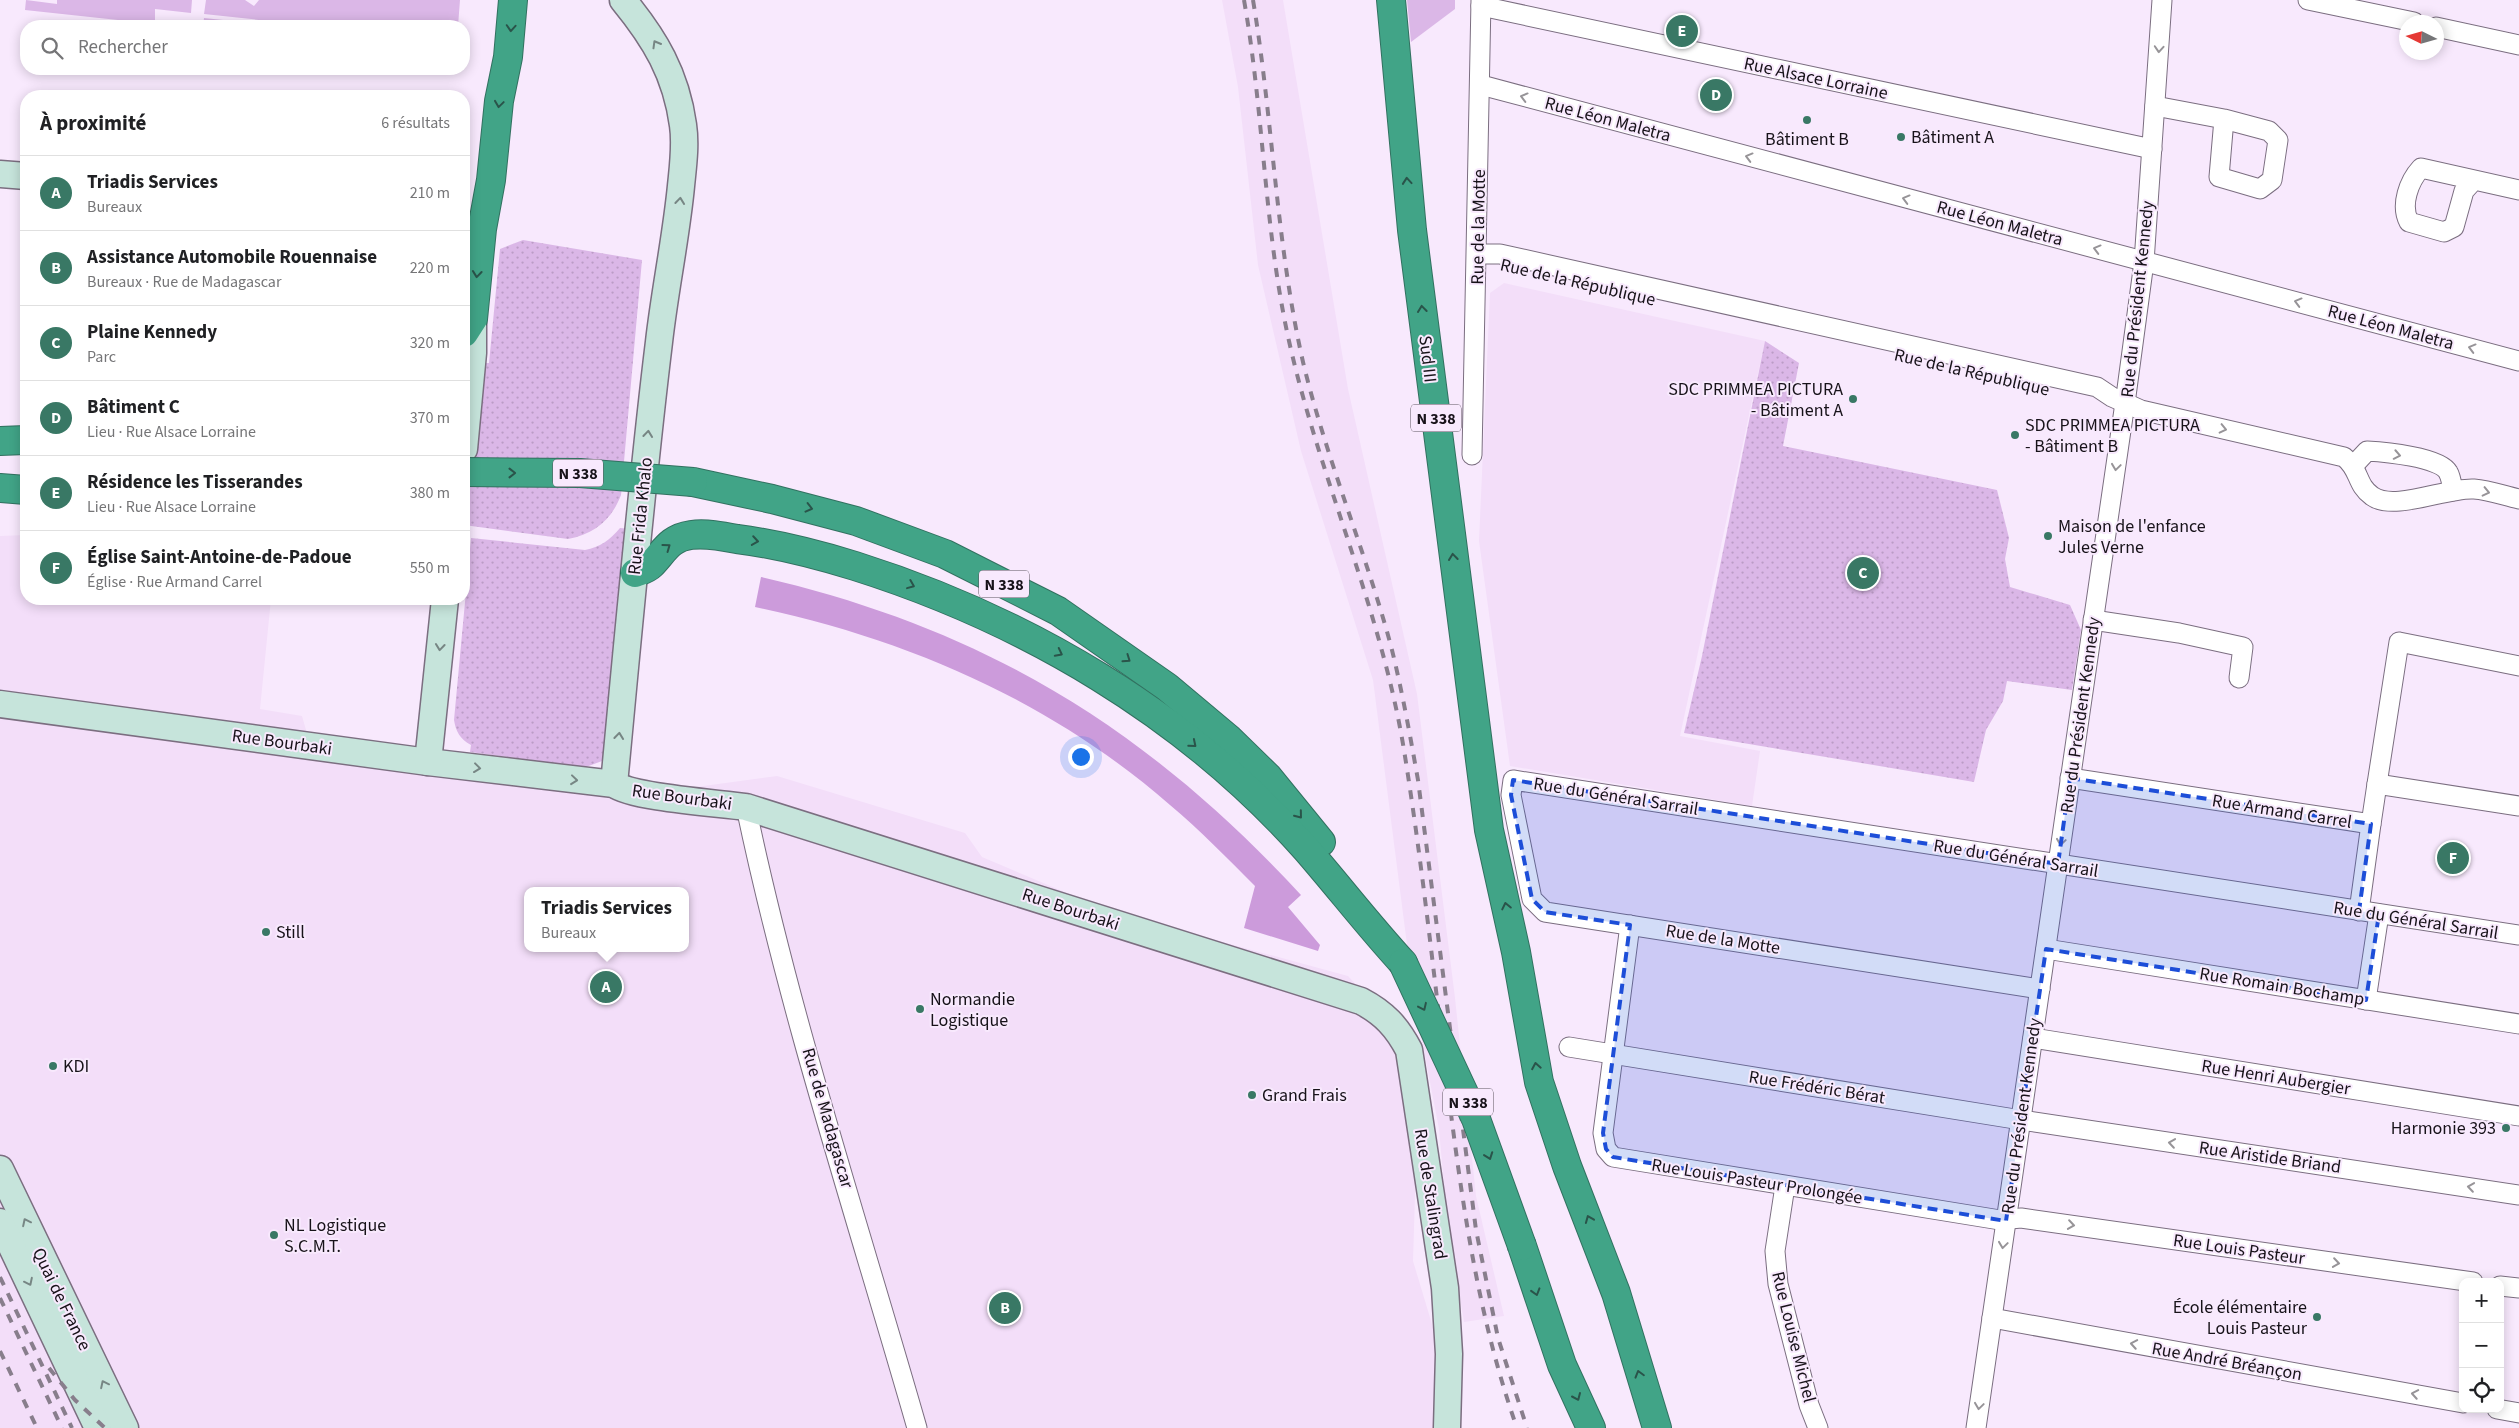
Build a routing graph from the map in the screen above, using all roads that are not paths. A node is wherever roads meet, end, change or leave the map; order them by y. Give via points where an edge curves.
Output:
1 (513, 0) edge
2 (623, 0) edge
3 (1375, 0) edge
4 (1391, 0) edge
5 (2162, 0) edge
6 (2308, 0) edge
7 (1481, 3) edge
8 (2399, 19) edge
9 (2444, 29) edge
10 (2519, 45) edge
11 (1480, 85) junction
12 (2155, 106) junction
13 (1401, 111) junction
14 (2224, 119) dead end
15 (2152, 149) junction
16 (0, 174) edge
17 (20, 176) edge
18 (2474, 180) dead end
19 (2519, 190) edge
20 (473, 228) edge
21 (1477, 254) junction
22 (2144, 262) junction
23 (470, 287) edge
24 (470, 337) edge
25 (2519, 361) edge
26 (470, 385) edge
27 (2119, 400) junction
28 (20, 440) edge
29 (0, 441) edge
30 (1472, 455) dead end
31 (2354, 465) junction
32 (470, 472) edge
33 (0, 473) edge
34 (20, 473) edge
35 (0, 488) edge
36 (20, 490) edge
37 (2453, 491) junction
38 (2519, 499) edge
39 (635, 573) junction
40 (444, 605) edge
41 (2093, 620) junction
42 (2519, 666) edge
43 (2239, 678) dead end
44 (0, 704) edge
45 (428, 762) junction
46 (2070, 778) junction
47 (1513, 780) joint
48 (614, 784) junction
49 (2377, 784) junction
50 (746, 806) junction
51 (2519, 806) edge
52 (2371, 824) junction
53 (2058, 864) junction
54 (2359, 911) junction
55 (2380, 914) junction
56 (1630, 925) junction
57 (2519, 936) edge
58 (2046, 949) junction
59 (1403, 963) junction
60 (2040, 989) junction
61 (1342, 994) joint
62 (2366, 1000) junction
63 (2519, 1024) edge
64 (2033, 1038) junction
65 (1569, 1047) dead end
66 (1613, 1053) junction
67 (2519, 1116) edge
68 (2021, 1120) junction
69 (0, 1169) edge
70 (1785, 1186) junction
71 (2519, 1194) edge
72 (2006, 1221) junction
73 (0, 1222) edge
74 (2459, 1280) edge
75 (2504, 1286) edge
76 (2519, 1288) edge
77 (1992, 1318) junction
78 (2459, 1402) edge
79 (2504, 1410) edge
80 (2519, 1413) edge
81 (98, 1428) edge
82 (125, 1428) edge
83 (918, 1428) edge
84 (1447, 1428) edge
85 (1591, 1428) edge
86 (1657, 1428) edge
87 (1818, 1428) edge
88 (1976, 1428) edge

1 -> 20 highway via 491,180
39 -> 2 main road, Rue Frida Khalo via 656,366 674,249 684,127 678,95 665,60 648,30
3 - 13 highway via 1388,100
4 - 13 highway, N 338
5 -> 12 street, Rue du Président Kennedy
6 - 8 street
7 - 11 street, Rue de la Motte
7 - 15 street, Rue Alsace Lorraine
9 - 10 street
11 - 21 street, Rue de la Motte
22 -> 11 street, Rue Léon Maletra
12 - 14 street
12 - 15 street, Rue du Président Kennedy
86 -> 13 highway, Sud III / N 338 via 1616,1293 1539,1082 1516,952 1489,830 1412,230
15 - 22 street, Rue du Président Kennedy
16 - 17 main road
18 - 19 street
20 -> 23 highway
21 - 27 street, Rue de la République via 1500,254 1760,318 2097,387
21 - 30 street, Rue de la Motte
25 -> 22 street, Rue Léon Maletra
22 - 27 street, Rue du Président Kennedy
24 - 26 main road via 473,353
27 -> 31 street, Rue de la République via 2141,410 2344,457
27 -> 41 street, Rue du Président Kennedy
28 - 29 highway
31 - 37 street via 2360,482 2373,497 2388,502
31 -> 37 street via 2367,451 2439,463 2448,472
32 -> 59 highway, N 338, bridge via 580,473 693,482 772,499 856,520 945,554 1058,611 1167,687 1268,777 1334,858
33 - 34 highway
35 - 36 highway
37 -> 38 street via 2475,489
48 -> 39 main road, Rue Frida Khalo
39 -> 59 highway via 650,566 661,551 688,535 707,534 814,553 902,581 974,610 1073,660 1161,716 1241,784 1306,849
40 -> 45 main road
41 - 43 street via 2243,647
41 - 46 street, Rue du Président Kennedy
42 - 49 street, Rue Armand Carrel via 2399,642
44 - 45 main road, Rue Bourbaki
45 -> 48 main road, Rue Bourbaki
46 - 52 street, Rue Armand Carrel
46 -> 53 street, Rue du Président Kennedy
47 - 53 street, Rue du Général Sarrail
47 - 56 street, Rue de la Motte via 1510,795 1532,899 1545,912
48 - 50 main road, Rue Bourbaki via 664,797
49 - 51 street
49 - 52 street, Rue Armand Carrel
50 - 61 main road, Rue Bourbaki
50 - 83 street, Rue de Madagascar via 762,881 804,1037
52 - 54 street
53 - 54 street, Rue du Général Sarrail
53 - 58 street, Rue du Président Kennedy
54 - 55 street, Rue du Général Sarrail
55 - 57 street, Rue du Général Sarrail
55 - 62 street
56 - 60 street, Rue de la Motte
56 - 66 street
58 - 60 street, Rue du Président Kennedy
58 - 62 street, Rue Romain Bochamp
59 -> 85 highway, N 338, bridge via 1476,1119 1562,1365
60 - 64 street, Rue du Président Kennedy
61 - 84 main road, Rue de Stalingrad via 1373,1007 1390,1020 1409,1050 1444,1288 1449,1354
62 - 63 street, Rue Romain Bochamp
64 - 67 street, Rue Henri Aubergier
64 - 68 street, Rue du Président Kennedy
65 - 66 street, Rue Frédéric Bérat
66 - 68 street, Rue Frédéric Bérat
66 - 70 street, Rue Louis Pasteur Prolongée via 1603,1133 1606,1149 1613,1157
71 -> 68 street, Rue Aristide Briand
68 - 72 street, Rue du Président Kennedy
82 -> 69 main road, Quai de France
70 - 72 street, Rue Louis Pasteur Prolongée
70 - 87 street, Rue Louise Michel via 1775,1251 1778,1284 1809,1405
72 -> 74 street, Rue Louis Pasteur via 2021,1218
72 -> 77 street, Rue du Président Kennedy
73 -> 81 main road, Quai de France
75 - 76 street
78 -> 77 street, Rue André Bréançon
77 -> 88 street, Rue du Président Kennedy
79 - 80 street

